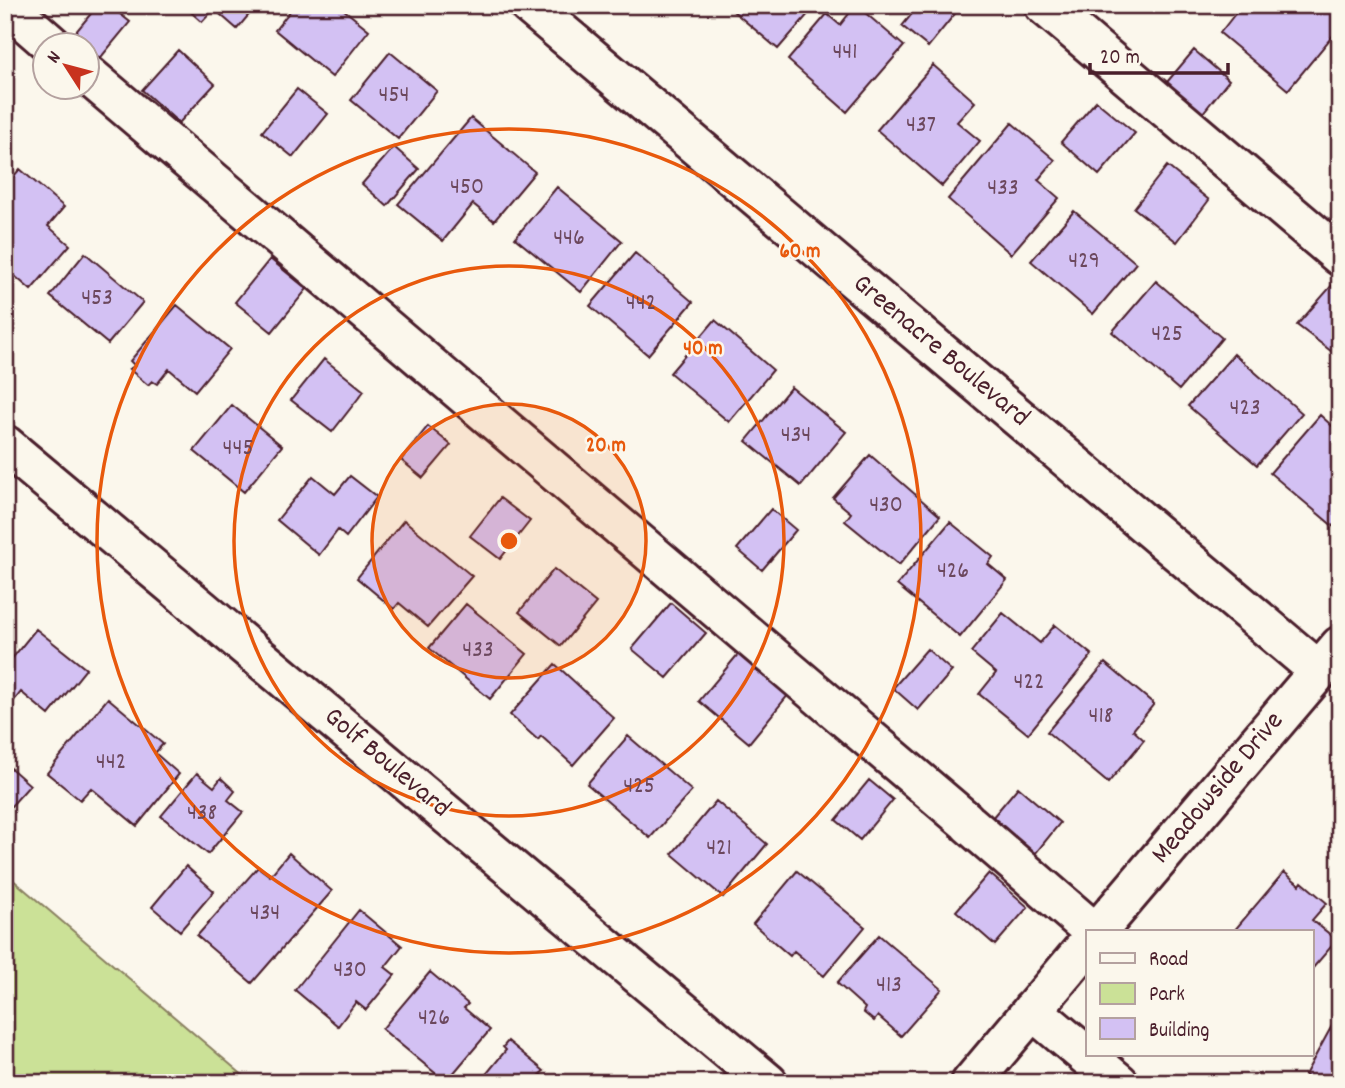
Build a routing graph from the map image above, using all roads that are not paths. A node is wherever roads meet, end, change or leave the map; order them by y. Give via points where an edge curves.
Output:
1 (6, 5) edge
2 (529, 5) edge
3 (1044, 5) edge
4 (37, 32) edge
5 (102, 87) edge
6 (1340, 256) edge
7 (5, 445) edge
8 (1329, 659) edge
9 (1094, 930) edge
10 (1098, 930) edge
11 (1086, 946) edge
12 (1032, 1010) junction
13 (1086, 1055) edge
14 (1087, 1056) edge
15 (768, 1083) edge
16 (971, 1083) edge
17 (1119, 1083) edge

1 - 4 street
2 - 8 street, Greenacre Boulevard
3 - 6 street
5 - 9 street
7 - 15 street, Golf Boulevard
8 - 10 street, Meadowside Drive
11 - 12 street
12 - 13 street
12 - 16 street
14 - 17 street

